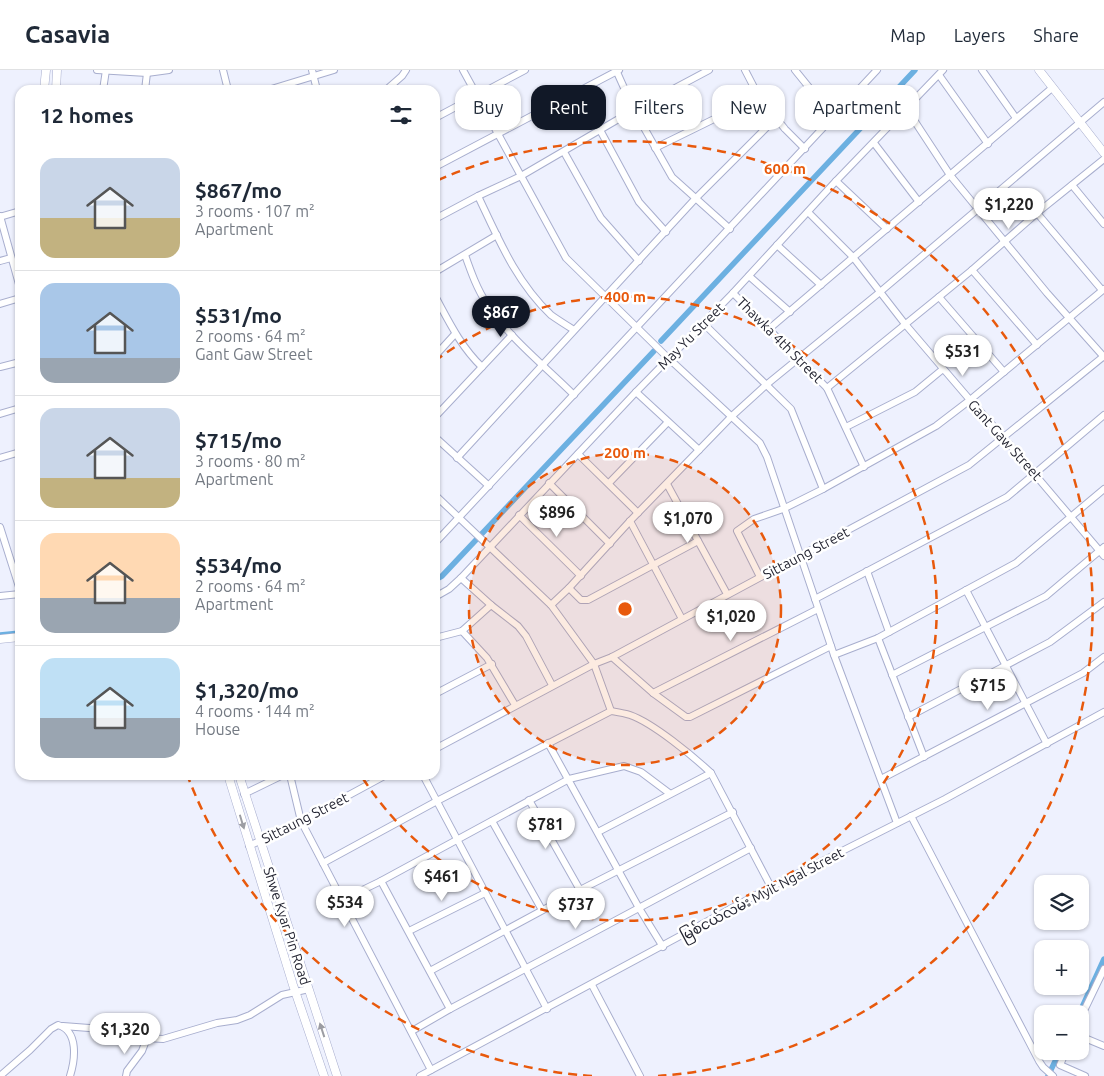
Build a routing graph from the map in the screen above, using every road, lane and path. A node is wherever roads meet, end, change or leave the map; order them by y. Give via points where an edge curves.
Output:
1 (46, 70) edge
2 (57, 70) edge
3 (97, 70) edge
4 (106, 70) edge
5 (169, 70) edge
6 (223, 70) edge
7 (334, 70) edge
8 (406, 70) edge
9 (463, 70) edge
10 (525, 70) edge
11 (709, 70) edge
12 (745, 70) edge
13 (795, 70) edge
14 (866, 70) edge
15 (877, 70) edge
16 (982, 70) edge
17 (1039, 70) edge
18 (617, 71) edge
19 (941, 72) edge
20 (147, 73) junction
21 (312, 73) edge
22 (872, 78) junction
23 (44, 85) edge
24 (56, 85) edge
25 (104, 85) edge
26 (146, 85) edge
27 (227, 85) edge
28 (281, 85) edge
29 (316, 85) edge
30 (392, 85) edge
31 (472, 85) edge
32 (498, 85) edge
33 (623, 85) edge
34 (681, 85) edge
35 (753, 85) edge
36 (807, 85) edge
37 (865, 85) edge
38 (1052, 88) junction
39 (919, 95) edge
40 (1104, 102) edge
41 (455, 108) edge
42 (440, 115) edge
43 (1016, 118) junction
44 (712, 120) edge
45 (1080, 122) junction
46 (785, 128) edge
47 (919, 128) edge
48 (496, 130) edge
49 (600, 130) joint
50 (645, 130) edge
51 (764, 130) edge
52 (822, 130) edge
53 (886, 130) edge
54 (498, 134) junction
55 (874, 143) junction
56 (988, 144) junction
57 (655, 148) junction
58 (805, 149) junction
59 (564, 152) junction
60 (1104, 153) edge
61 (1104, 159) edge
62 (440, 164) edge
63 (950, 175) junction
64 (521, 176) junction
65 (836, 181) junction
66 (1072, 185) junction
67 (478, 196) junction
68 (695, 199) junction
69 (919, 202) junction
70 (978, 209) junction
71 (15, 212) edge
72 (808, 212) junction
73 (1037, 213) junction
74 (440, 216) edge
75 (0, 217) edge
76 (1104, 224) edge
77 (730, 229) junction
78 (887, 229) junction
79 (666, 232) junction
80 (497, 235) junction
81 (1004, 241) junction
82 (777, 246) junction
83 (465, 255) junction
84 (853, 257) junction
85 (11, 258) junction
86 (0, 261) edge
87 (639, 261) junction
88 (440, 269) edge
89 (972, 270) junction
90 (15, 271) edge
91 (749, 276) junction
92 (821, 285) junction
93 (1103, 290) edge
94 (880, 292) junction
95 (734, 293) junction
96 (605, 296) junction
97 (939, 297) junction
98 (15, 300) edge
99 (0, 304) edge
100 (440, 306) edge
101 (790, 312) junction
102 (1070, 318) junction
103 (704, 324) junction
104 (905, 324) junction
105 (637, 328) junction
106 (769, 329) junction
107 (574, 330) junction
108 (455, 334) junction
109 (512, 335) junction
110 (1036, 345) junction
111 (440, 350) edge
112 (1104, 356) edge
113 (669, 359) junction
114 (800, 359) junction
115 (15, 363) edge
116 (543, 365) junction
117 (0, 367) edge
118 (482, 367) junction
119 (943, 369) junction
120 (1004, 372) junction
121 (766, 385) junction
122 (827, 388) junction
123 (636, 392) junction
124 (574, 395) junction
125 (970, 400) junction
126 (15, 410) edge
127 (440, 412) edge
128 (0, 414) edge
129 (1104, 415) edge
130 (732, 416) junction
131 (668, 422) junction
132 (846, 428) junction
133 (1004, 438) junction
134 (440, 442) edge
135 (699, 450) junction
136 (15, 454) edge
137 (578, 454) junction
138 (0, 458) edge
139 (457, 458) junction
140 (864, 467) junction
141 (1036, 474) junction
142 (549, 483) junction
143 (609, 483) junction
144 (667, 484) junction
145 (488, 486) junction
146 (823, 489) junction
147 (1104, 489) edge
148 (440, 500) edge
149 (783, 509) junction
150 (638, 513) junction
151 (519, 516) junction
152 (1072, 517) junction
153 (460, 518) junction
154 (630, 521) junction
155 (0, 527) edge
156 (440, 538) edge
157 (698, 541) junction
158 (610, 544) junction
159 (3, 547) edge
160 (490, 547) junction
161 (1102, 551) edge
162 (800, 556) junction
163 (654, 565) junction
164 (867, 571) junction
165 (581, 576) junction
166 (15, 577) edge
167 (760, 577) junction
168 (461, 578) junction
169 (569, 588) junction
170 (966, 590) junction
171 (15, 594) edge
172 (440, 594) edge
173 (727, 594) junction
174 (0, 596) edge
175 (815, 599) junction
176 (1104, 602) edge
177 (491, 605) junction
178 (551, 605) junction
179 (818, 609) junction
180 (682, 619) junction
181 (984, 628) junction
182 (462, 631) junction
183 (889, 632) junction
184 (15, 637) edge
185 (440, 637) edge
186 (878, 638) junction
187 (0, 639) edge
188 (830, 646) junction
189 (834, 656) junction
190 (612, 657) junction
191 (1104, 658) edge
192 (492, 664) junction
193 (594, 664) junction
194 (1006, 665) junction
195 (892, 675) junction
196 (552, 686) junction
197 (440, 691) edge
198 (653, 693) junction
199 (1026, 704) junction
200 (515, 705) junction
201 (611, 711) junction
202 (1104, 712) edge
203 (908, 716) junction
204 (548, 743) junction
205 (1047, 744) junction
206 (440, 746) edge
207 (924, 757) junction
208 (711, 773) junction
209 (569, 779) junction
210 (881, 779) junction
211 (229, 780) edge
212 (240, 780) edge
213 (273, 780) edge
214 (291, 780) edge
215 (377, 780) edge
216 (426, 780) edge
217 (669, 793) junction
218 (244, 794) junction
219 (529, 800) junction
220 (437, 801) junction
221 (733, 812) junction
222 (911, 816) junction
223 (301, 821) junction
224 (492, 821) junction
225 (897, 823) junction
226 (598, 832) junction
227 (456, 840) junction
228 (260, 841) junction
229 (249, 846) junction
230 (751, 848) junction
231 (323, 863) junction
232 (618, 870) junction
233 (381, 881) junction
234 (771, 887) junction
235 (580, 890) junction
236 (485, 893) junction
237 (342, 900) junction
238 (639, 908) junction
239 (542, 910) junction
240 (409, 931) junction
241 (504, 931) junction
242 (663, 947) junction
243 (525, 969) junction
244 (1104, 969) edge
245 (430, 971) junction
246 (592, 985) junction
247 (308, 989) junction
248 (295, 992) junction
249 (1087, 1005) edge
250 (450, 1009) junction
251 (547, 1009) junction
252 (63, 1026) junction
253 (412, 1031) junction
254 (147, 1038) junction
255 (1089, 1040) edge
256 (1104, 1046) edge
257 (1062, 1060) edge
258 (431, 1070) junction
259 (0, 1076) edge
260 (70, 1076) edge
261 (126, 1076) edge
262 (324, 1076) edge
263 (337, 1076) edge
264 (420, 1076) edge
265 (640, 1076) edge
266 (1052, 1076) edge
267 (1086, 1076) edge

1 - 23 street
2 - 24 street
3 - 4 street
4 - 20 street
4 - 25 street
5 - 20 street
6 - 27 street
7 - 21 street
8 - 30 street
9 - 31 street
10 - 32 street
11 - 34 street
12 - 35 street
13 - 36 street
14 - 22 street
15 - 22 street
16 - 43 street
17 - 38 street
18 - 33 street
18 - 54 street
19 - 39 street, May Yu Street
19 - 56 street
20 - 26 street
21 - 28 street
21 - 29 street
22 - 37 street
38 - 43 street
38 - 45 street
40 - 45 street
41 - 42 street
43 - 56 street
44 - 57 street
45 - 60 street
45 - 70 street
46 - 58 street
47 - 63 street
48 - 54 street
49 - 59 street
49 - 79 street via 639,202
50 - 57 street
51 - 68 street
52 - 58 street
53 - 55 street, May Yu Street
54 - 62 street
54 - 64 street
55 - 65 street, May Yu Street
55 - 69 street
56 - 63 street
57 - 68 street via 672,177
58 - 77 street
59 - 64 street
59 - 87 street via 601,218
61 - 66 street
63 - 69 street
63 - 70 street
64 - 67 street
64 - 96 street via 566,258
65 - 72 street, May Yu Street
65 - 78 street
66 - 73 street
66 - 76 street
67 - 74 street
67 - 80 street
68 - 77 street
68 - 79 street
69 - 78 street
70 - 81 street
70 - 94 street
71 - 75 street
72 - 82 street, May Yu Street
72 - 84 street, Gant Gaw Street
73 - 81 street
73 - 93 street
75 - 85 street
77 - 105 street
78 - 84 street
79 - 87 street
80 - 83 street
80 - 107 street via 527,288 552,315
81 - 89 street
81 - 102 street
82 - 91 street, May Yu Street
82 - 92 street
83 - 88 street
83 - 109 street via 486,302
84 - 92 street
84 - 94 street, Gant Gaw Street
85 - 86 street
85 - 90 street
87 - 96 street
89 - 97 street
89 - 110 street
91 - 95 street, May Yu Street
91 - 101 street
92 - 101 street
93 - 102 street
94 - 104 street, Gant Gaw Street
94 - 114 street
95 - 103 street, May Yu Street
95 - 106 street, Thawka 4th Street
96 - 105 street
96 - 107 street
97 - 104 street
97 - 120 street
98 - 99 street
100 - 108 street
101 - 106 street
102 - 110 street
102 - 112 street
103 - 113 street, May Yu Street
103 - 121 street
104 - 119 street, Gant Gaw Street
104 - 122 street
105 - 113 street
105 - 124 street
106 - 114 street, Thawka 4th Street
107 - 116 street
108 - 111 street
108 - 118 street
109 - 116 street
109 - 118 street
110 - 120 street
112 - 133 street, Sittaung Street
113 - 123 street, May Yu Street
113 - 130 street
114 - 121 street
114 - 122 street, Thawka 4th Street
115 - 117 street
116 - 124 street
116 - 139 street
118 - 127 street
119 - 125 street, Gant Gaw Street
119 - 132 street via 915,392
120 - 125 street
121 - 130 street
121 - 146 street via 791,409
122 - 132 street, Thawka 4th Street
123 - 131 street
123 - 137 street, May Yu Street
124 - 145 street
125 - 133 street, Gant Gaw Street
125 - 140 street via 936,426
126 - 128 street
129 - 141 street
130 - 135 street
130 - 149 street via 760,443
131 - 135 street
131 - 143 street
132 - 140 street, Thawka 4th Street
133 - 141 street, Gant Gaw Street
133 - 162 street, Sittaung Street via 969,465
134 - 139 street
135 - 144 street
136 - 138 street
137 - 142 street, May Yu Street
137 - 143 street
139 - 145 street
140 - 146 street
141 - 152 street, Gant Gaw Street
141 - 164 street via 1007,497
142 - 151 street, May Yu Street
142 - 158 street
143 - 150 street
144 - 150 street
144 - 157 street
145 - 153 street
146 - 149 street
147 - 152 street
148 - 153 street
149 - 162 street
149 - 167 street via 754,519 737,531
150 - 154 street
151 - 160 street, May Yu Street
151 - 165 street
152 - 161 street, Gant Gaw Street
152 - 170 street via 1016,563
153 - 156 street
153 - 160 street
154 - 158 street
154 - 163 street
155 - 159 street
157 - 163 street
157 - 173 street
158 - 165 street
159 - 166 street
160 - 168 street, May Yu Street
160 - 178 street
161 - 181 street via 1046,596
162 - 167 street, Sittaung Street
162 - 175 street
163 - 169 street via 588,600 581,600
163 - 180 street
164 - 175 street
164 - 183 street
165 - 169 street
167 - 173 street, Sittaung Street
168 - 172 street, May Yu Street
168 - 177 street
169 - 178 street
170 - 181 street
170 - 183 street
171 - 174 street
173 - 180 street, Sittaung Street
175 - 179 street
176 - 194 street via 1066,632
177 - 182 street
177 - 196 street via 526,636
178 - 193 street
179 - 188 street
179 - 198 street
180 - 190 street, Sittaung Street
181 - 194 street
181 - 195 street
182 - 185 street
182 - 192 street
183 - 186 street
184 - 187 street
186 - 189 street
186 - 195 street
188 - 189 street
188 - 198 street via 690,717
189 - 210 street
190 - 193 street, Sittaung Street
190 - 198 street
191 - 199 street
192 - 197 street
192 - 200 street
193 - 196 street, Sittaung Street
193 - 201 street
194 - 199 street
194 - 203 street
195 - 203 street
196 - 200 street, Sittaung Street
199 - 205 street
199 - 207 street
200 - 206 street, Sittaung Street
201 - 204 street
201 - 208 street via 649,725
202 - 205 street, မြစ်ငယ်လမ်း Myit Ngal Street
203 - 207 street
204 - 209 street
204 - 220 street
205 - 222 street, မြစ်ငယ်လမ်း Myit Ngal Street
207 - 210 street
208 - 217 street
208 - 221 street
209 - 217 street via 624,766 642,772
209 - 219 street
209 - 226 street
210 - 225 street
211 -> 229 street, Shwe Kyar Pin Road
212 - 218 street, Shwe Kyar Pin Road
213 - 218 street
214 - 223 street
215 - 223 street, Sittaung Street
216 - 220 street
217 - 226 street
218 - 228 street, Shwe Kyar Pin Road
219 - 224 street
219 - 235 street
220 - 227 street
220 - 231 street
221 - 230 street
221 - 232 street
222 - 225 street, မြစ်ငယ်လမ်း Myit Ngal Street
222 - 266 street via 1039,1061
223 - 228 street, Sittaung Street
223 - 231 street
224 - 227 street
224 - 239 street
225 - 234 street, မြစ်ငယ်လမ်း Myit Ngal Street
226 - 232 street
227 - 233 street
227 - 236 street
228 - 229 street, Sittaung Street
228 - 247 street, Shwe Kyar Pin Road
229 - 248 street, Shwe Kyar Pin Road
230 - 234 street
230 - 238 street
231 - 237 street
232 - 235 street
232 - 238 street
233 - 237 street
233 - 240 street
234 - 242 street, မြစ်ငယ်လမ်း Myit Ngal Street
235 - 239 street
236 - 240 street
236 - 241 street
237 - 253 street
238 - 242 street
238 - 243 street
239 - 241 street
240 - 245 street
241 - 243 street
241 - 245 street
242 - 246 street, မြစ်ငယ်လမ်း Myit Ngal Street
243 - 250 street
243 - 251 street
244 - 249 street
245 - 250 street
246 - 251 street, မြစ်ငယ်လမ်း Myit Ngal Street
246 - 265 street
247 - 248 street
263 -> 247 street, Shwe Kyar Pin Road
248 - 254 street via 282,995 238,1020 163,1039
248 - 262 street, Shwe Kyar Pin Road
250 - 253 street
251 - 258 street, မြစ်ငယ်လမ်း Myit Ngal Street
252 - 254 street via 115,1030
252 - 259 street via 54,1026
252 - 260 street via 75,1052
253 - 258 street
254 - 261 street
255 - 256 street
257 - 267 street via 1060,1065
258 - 264 street, မြစ်ငယ်လမ်း Myit Ngal Street

